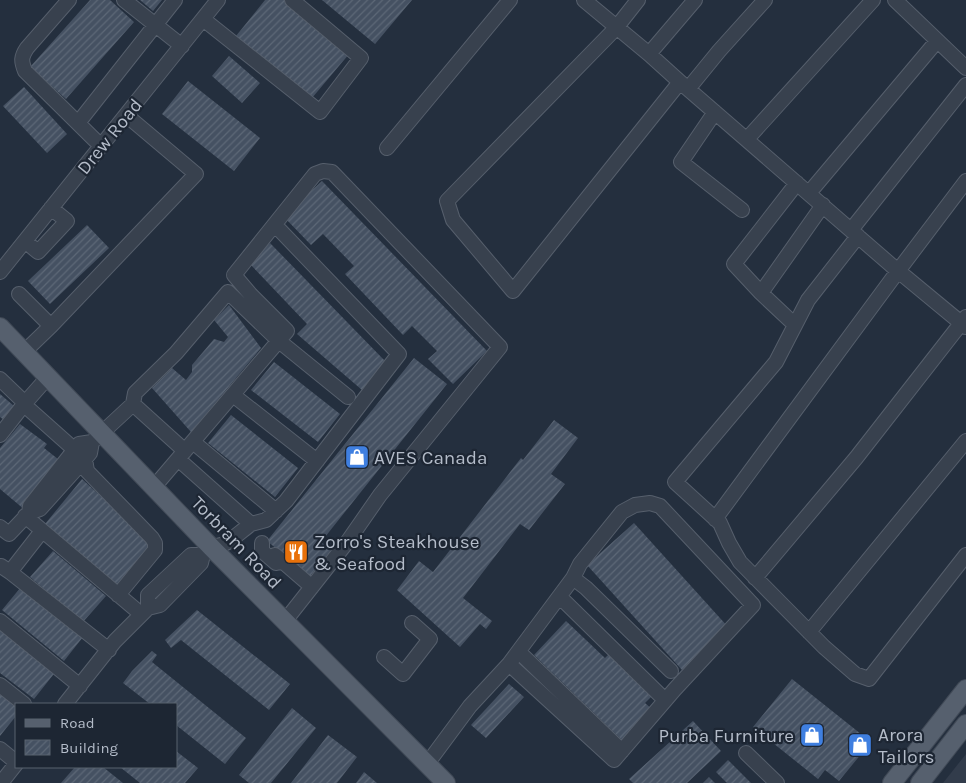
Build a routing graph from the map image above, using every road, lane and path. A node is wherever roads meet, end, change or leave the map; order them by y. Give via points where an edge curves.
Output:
1 (69, 0) edge
2 (124, 0) edge
3 (175, 0) edge
4 (218, 0) edge
5 (292, 0) edge
6 (510, 0) edge
7 (638, 0) edge
8 (695, 0) edge
9 (765, 0) edge
10 (873, 0) edge
11 (895, 0) edge
12 (588, 1) edge
13 (203, 19) junction
14 (155, 25) junction
15 (616, 28) junction
16 (938, 41) junction
17 (182, 46) junction
18 (649, 54) junction
19 (966, 68) edge
20 (684, 85) junction
21 (966, 85) edge
22 (715, 112) junction
23 (126, 115) junction
24 (78, 123) junction
25 (746, 139) junction
26 (101, 146) junction
27 (387, 148) dead end
28 (966, 181) edge
29 (797, 183) junction
30 (809, 193) junction
31 (823, 206) junction
32 (52, 208) junction
33 (742, 210) dead end
34 (275, 225) junction
35 (855, 233) junction
36 (25, 241) junction
37 (898, 270) junction
38 (0, 272) edge
39 (761, 293) junction
40 (19, 294) dead end
41 (964, 322) edge
42 (795, 325) junction
43 (0, 326) edge
44 (51, 326) junction
45 (279, 341) junction
46 (24, 352) junction
47 (48, 377) junction
48 (0, 379) edge
49 (233, 395) junction
50 (348, 397) dead end
51 (133, 404) junction
52 (28, 407) junction
53 (0, 435) edge
54 (97, 437) junction
55 (966, 441) edge
56 (185, 451) junction
57 (80, 455) junction
58 (317, 461) junction
59 (154, 487) junction
60 (276, 512) junction
61 (27, 515) junction
62 (715, 519) junction
63 (248, 526) junction
64 (0, 527) edge
65 (42, 531) junction
66 (206, 551) junction
67 (966, 555) edge
68 (3, 567) edge
69 (573, 578) junction
70 (755, 578) junction
71 (312, 587) junction
72 (118, 595) junction
73 (560, 597) junction
74 (145, 611) junction
75 (0, 620) edge
76 (285, 621) junction
77 (412, 623) dead end
78 (809, 632) junction
79 (109, 650) junction
80 (519, 652) junction
81 (384, 657) dead end
82 (509, 664) junction
83 (671, 670) dead end
84 (0, 685) edge
85 (80, 686) junction
86 (966, 689) edge
87 (665, 700) junction
88 (23, 703) edge
89 (66, 703) edge
90 (966, 724) edge
91 (948, 747) junction
92 (0, 749) edge
93 (622, 751) junction
94 (746, 753) dead end
95 (15, 762) edge
96 (15, 764) edge
97 (427, 764) junction
98 (1, 783) edge
99 (446, 783) edge
100 (778, 783) edge
101 (892, 783) edge
102 (920, 783) edge
103 (929, 783) edge

1 - 24 street via 22,56 22,63 26,71
2 - 14 street
3 - 14 street
4 - 13 street, Drew Road
5 - 13 street via 361,58 320,112
6 - 27 street
7 - 15 street
8 - 18 street
9 - 20 street
10 - 25 street
11 - 16 street
12 - 15 street
13 - 17 street, Drew Road
14 - 17 street
14 - 24 street
15 - 18 street
15 - 20 street via 446,201 452,220 513,291
16 - 19 street
16 - 30 street
17 - 23 street, Drew Road
18 - 20 street
20 - 22 street
21 - 35 street
22 - 25 street
22 - 33 street via 681,162
23 - 26 street, Drew Road
23 - 44 street via 196,174
24 - 26 street
25 - 29 street
26 - 32 street, Drew Road
28 - 37 street
29 - 30 street
29 - 39 street via 734,264
30 - 31 street
31 - 35 street
31 - 39 street
32 - 36 street, Drew Road
32 - 36 street via 67,221 38,252
34 - 45 street via 234,275 287,331
34 - 58 street via 399,354
34 - 71 street via 316,174 332,172 500,347 380,495
35 - 37 street
35 - 42 street via 808,300
36 - 38 street, Drew Road
37 - 41 street
37 - 62 street
39 - 42 street
40 - 44 street
41 - 70 street
42 - 62 street via 776,362 675,482
43 - 46 main road, Torbram Road
44 - 46 street
45 - 49 street
45 - 50 street
45 - 51 street via 228,292 176,353 135,393
46 - 47 main road, Torbram Road
47 - 52 street
47 - 54 main road, Torbram Road
48 - 52 street
49 - 56 street
49 - 58 street
51 - 54 street
51 - 56 street
52 - 53 street
52 - 57 street
54 - 57 street via 79,444
54 - 59 main road, Torbram Road
55 - 78 street
56 - 59 street
56 - 60 street
56 - 63 street
57 - 61 street via 30,506
57 - 72 street via 86,471 155,543 154,550
58 - 60 street
59 - 66 main road, Torbram Road
60 - 63 street via 266,520
61 - 64 street via 9,534
61 - 65 street
62 - 70 street via 740,562
63 - 66 street via 226,543
63 - 71 street
65 - 68 street
65 - 72 street
66 - 74 street via 201,563 160,605
66 - 76 main road, Torbram Road
67 - 78 street via 869,679 855,674
68 - 79 street
69 - 73 street
69 - 83 street
69 - 87 street via 580,564 622,512 635,505 650,503 660,506 753,605
70 - 78 street
71 - 76 street
72 - 74 street
73 - 80 street
73 - 87 street
74 - 79 street
75 - 85 street
76 - 97 main road, Torbram Road
77 - 81 street via 430,639 403,674
79 - 85 street
80 - 82 street
80 - 93 street
82 - 93 street via 614,760
82 - 97 street via 470,706
84 - 88 street
85 - 89 street
86 - 101 main road
87 - 93 street
90 - 91 main road
91 - 102 main road
91 - 103 street
92 - 95 street
94 - 100 street
96 - 98 street
97 - 99 main road, Torbram Road

